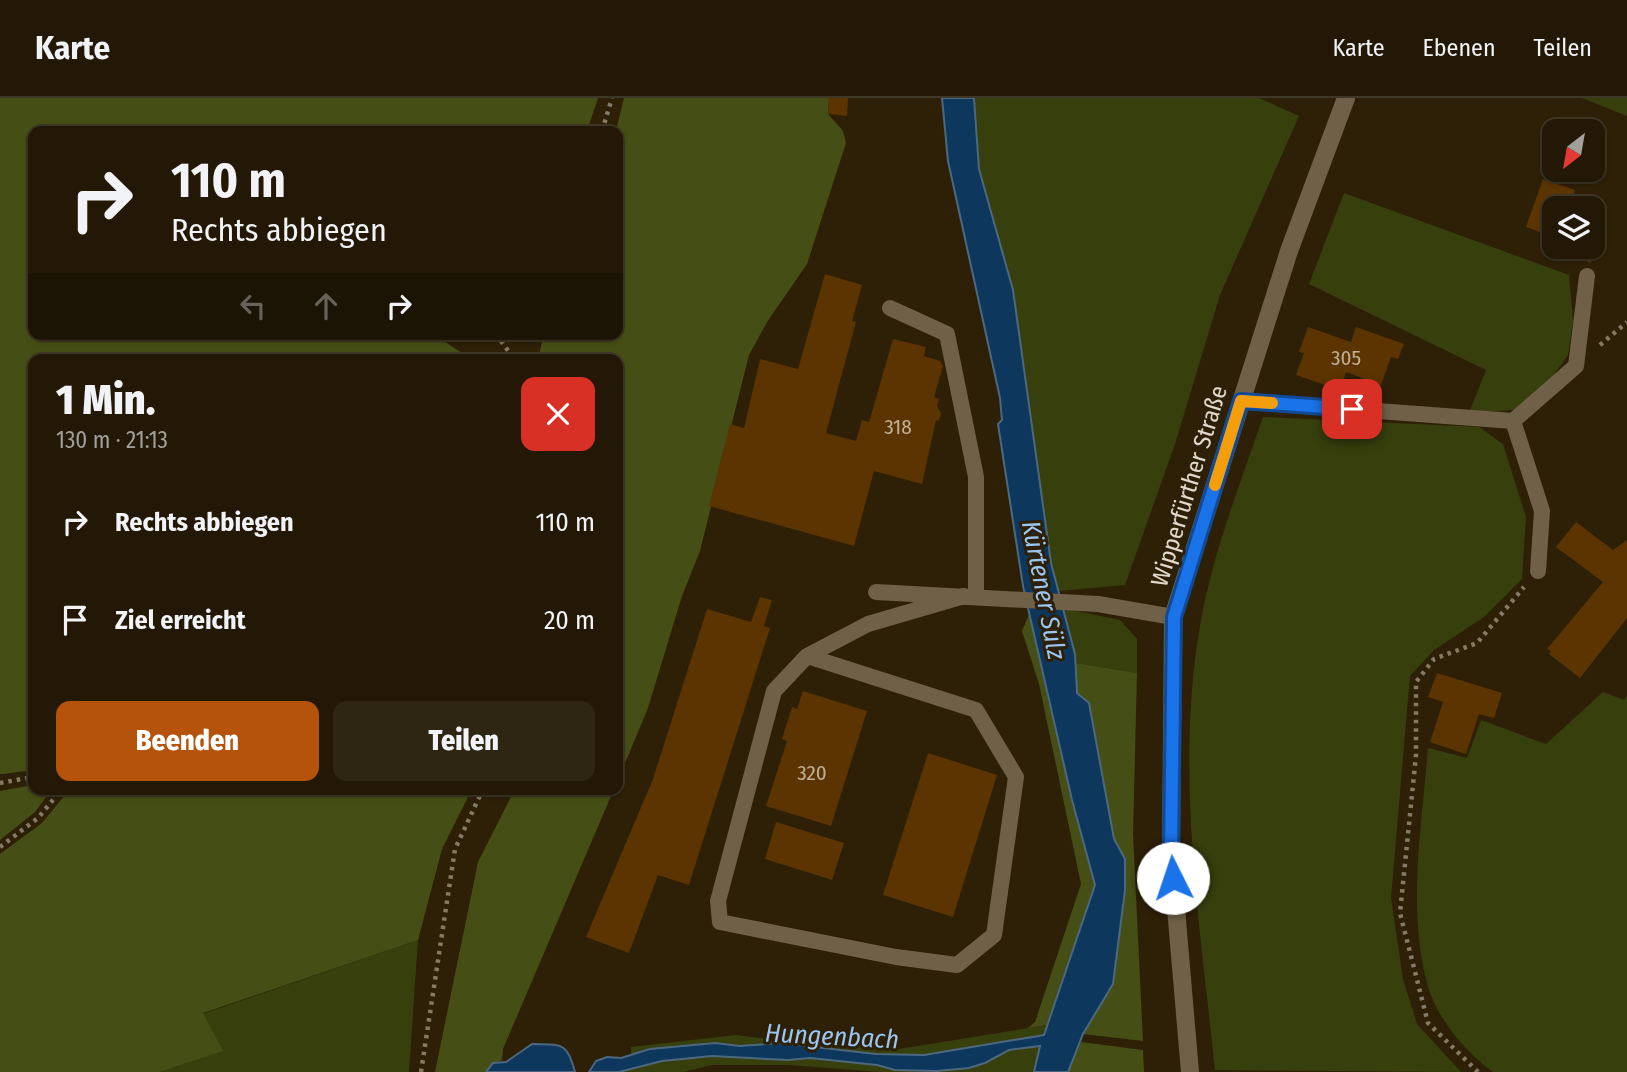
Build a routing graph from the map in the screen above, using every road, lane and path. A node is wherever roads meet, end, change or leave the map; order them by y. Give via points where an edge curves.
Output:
1 (612, 98) edge
2 (1346, 98) edge
3 (604, 126) edge
4 (1587, 276) dead end
5 (890, 308) dead end
6 (1241, 401) junction
7 (1513, 421) junction
8 (1538, 571) joint
9 (876, 592) dead end
10 (970, 596) junction
11 (1174, 617) junction
12 (807, 656) junction
13 (28, 778) edge
14 (0, 783) edge
15 (57, 795) edge
16 (480, 795) edge
17 (0, 847) edge
18 (421, 1072) edge
19 (1190, 1072) edge
20 (1478, 1072) edge

1 - 3 path
2 - 6 main road, Wipperfürther Straße via 1289,251
4 - 7 lane via 1576,366
5 - 10 lane via 947,334 976,477
6 - 7 lane
6 - 11 main road, Wipperfürther Straße
7 - 8 lane via 1542,511
8 - 20 path via 1477,643 1434,659 1416,682 1416,755 1400,913 1428,1023
9 - 10 lane
10 - 11 lane via 1098,604
10 - 12 lane via 868,624
11 - 19 main road, Wipperfürther Straße via 1171,850
12 - 12 lane via 774,691 718,901 720,922 957,965 994,935 1016,777 976,710
13 - 14 path
15 - 17 path via 38,818
16 - 18 path via 455,849

